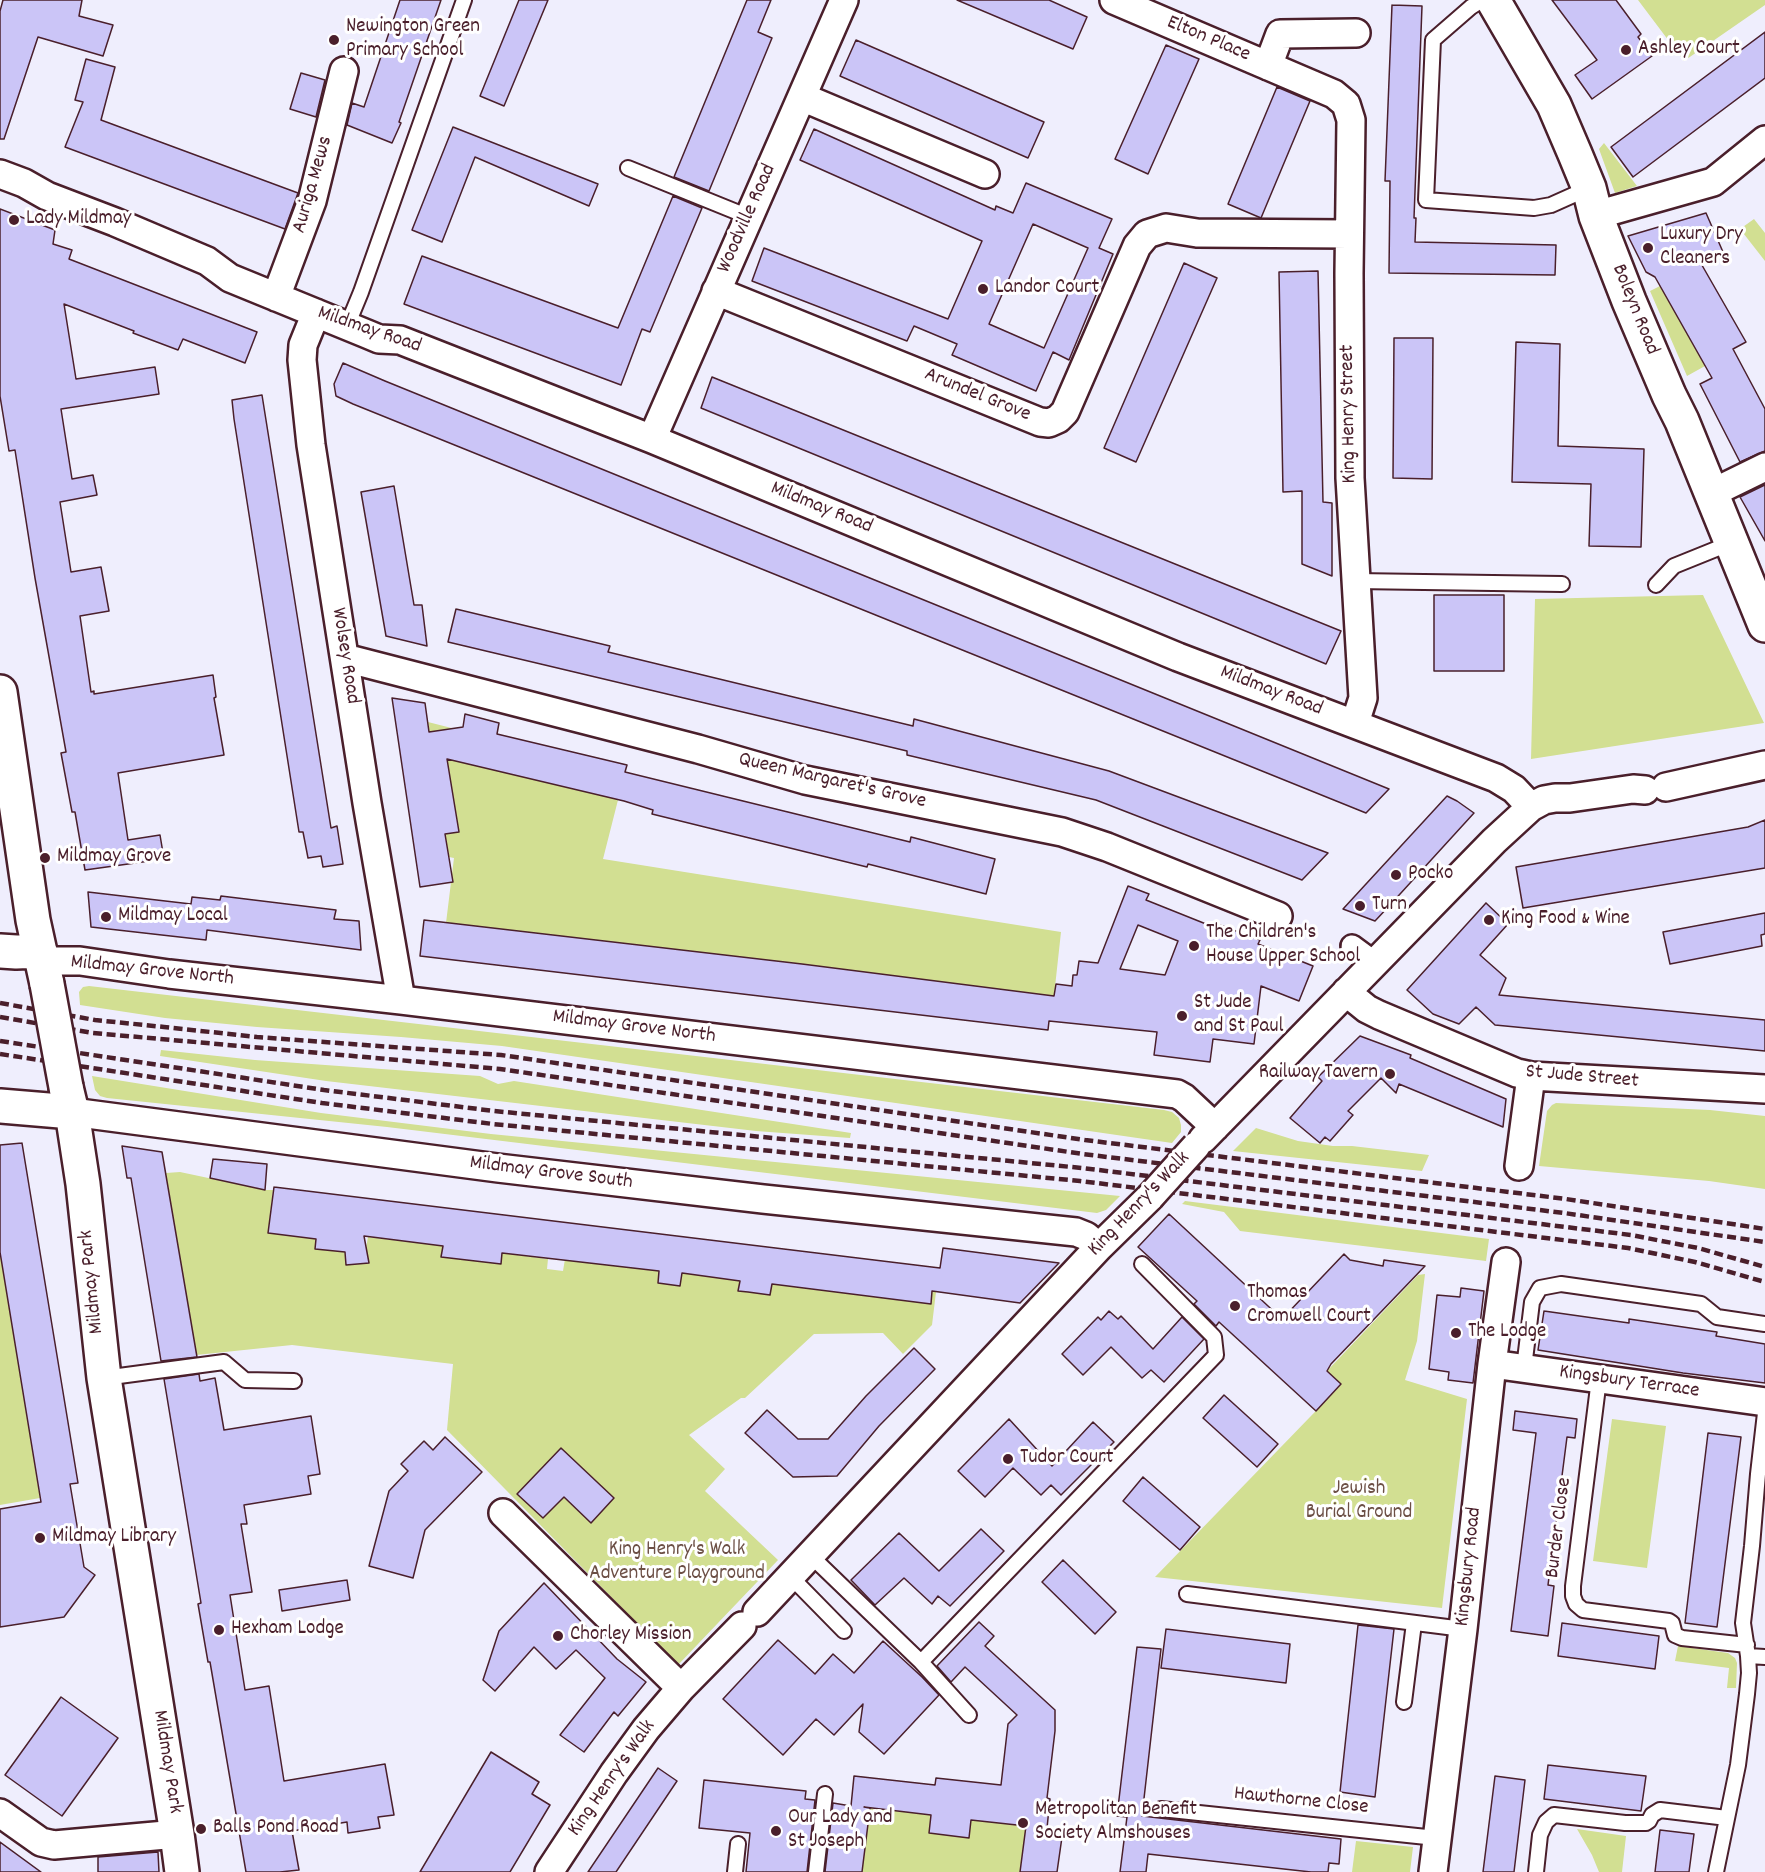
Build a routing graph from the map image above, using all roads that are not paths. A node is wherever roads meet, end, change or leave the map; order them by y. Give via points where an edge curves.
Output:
1 (464, 0) edge
2 (844, 0) edge
3 (1114, 0) edge
4 (1482, 0) edge
5 (1493, 0) edge
6 (1356, 33) dead end
7 (1268, 66) junction
8 (344, 71) dead end
9 (802, 97) junction
10 (1346, 104) joint
11 (1765, 140) edge
12 (628, 168) dead end
13 (0, 174) edge
14 (985, 174) dead end
15 (1593, 202) junction
16 (749, 217) junction
17 (1349, 234) junction
18 (716, 291) junction
19 (276, 297) junction
20 (316, 313) junction
21 (346, 326) junction
22 (652, 439) junction
23 (1765, 467) edge
24 (1712, 493) junction
25 (1731, 543) junction
26 (1355, 581) junction
27 (1562, 584) dead end
28 (1656, 585) dead end
29 (1765, 624) edge
30 (345, 658) junction
31 (0, 692) edge
32 (1355, 723) junction
33 (1765, 765) edge
34 (1531, 807) junction
35 (1278, 916) dead end
36 (1352, 946) dead end
37 (0, 951) edge
38 (1375, 963) junction
39 (43, 965) junction
40 (1346, 992) junction
41 (401, 1000) junction
42 (1531, 1076) junction
43 (1765, 1089) edge
44 (69, 1099) junction
45 (0, 1106) edge
46 (1215, 1127) junction
47 (1520, 1166) dead end
48 (1099, 1247) junction
49 (1506, 1262) dead end
50 (1142, 1264) dead end
51 (1765, 1324) edge
52 (1492, 1364) junction
53 (1524, 1368) junction
54 (104, 1378) junction
55 (1599, 1379) junction
56 (294, 1381) dead end
57 (1765, 1402) edge
58 (1765, 1413) edge
59 (503, 1513) dead end
60 (810, 1555) junction
61 (790, 1576) junction
62 (1187, 1594) dead end
63 (1414, 1623) junction
64 (1463, 1629) junction
65 (844, 1631) dead end
66 (1748, 1650) junction
67 (1765, 1657) edge
68 (921, 1662) junction
69 (681, 1688) junction
70 (1404, 1702) dead end
71 (969, 1715) dead end
72 (825, 1794) dead end
73 (1161, 1809) dead end
74 (0, 1814) edge
75 (1727, 1818) junction
76 (177, 1834) junction
77 (1436, 1838) junction
78 (738, 1844) dead end
79 (182, 1872) edge
80 (549, 1872) edge
81 (735, 1872) edge
82 (816, 1872) edge
83 (1432, 1872) edge
84 (1536, 1872) edge
85 (1716, 1872) edge

1 - 21 lane
2 - 9 street, Woodville Road
3 - 7 street, Elton Place
4 - 15 lane via 1433,40 1426,200 1534,208
5 - 15 street, Boleyn Road via 1554,105
6 - 7 street, Elton Place via 1280,34
7 - 10 street, Elton Place via 1334,94
8 - 19 street, Auriga Mews via 312,201
9 - 14 street
9 - 16 street, Woodville Road
10 - 17 street, King Henry Street via 1351,120
11 - 15 street via 1713,182 1607,212
12 - 16 lane
13 - 19 street, Mildmay Road via 207,261 230,278
15 - 24 street, Boleyn Road via 1629,301
16 - 18 street, Woodville Road
17 - 18 street, Arundel Grove via 1197,233 1166,228 1147,234 1137,246 1065,412 1049,423
17 - 26 street, King Henry Street via 1350,478
18 - 22 street, Woodville Road
19 - 20 street, Mildmay Road
20 - 21 street, Mildmay Road
20 - 30 street, Wolsey Road via 303,345 302,360 311,445
21 - 22 street, Mildmay Road via 379,339 400,340
22 - 32 street, Mildmay Road via 1178,657
23 - 24 street
24 - 25 street, Boleyn Road
25 - 28 lane via 1674,566
25 - 29 street, Boleyn Road
26 - 27 lane
26 - 32 street, King Henry Street via 1363,698
30 - 35 street, Queen Margaret's Grove via 805,780 1062,832 1107,846
30 - 41 street, Wolsey Road
31 - 39 street, Mildmay Park
32 - 34 street, Mildmay Road via 1496,778 1514,789
33 - 34 street via 1656,788 1555,798
34 - 38 street, King Henry's Walk
36 - 38 street
37 - 39 street, Mildmay Grove North via 16,952
38 - 40 street, King Henry's Walk
39 - 41 street, Mildmay Grove North via 80,961
39 - 44 street, Mildmay Park, bridge
40 - 42 street, St Jude Street via 1379,1015
40 - 46 street, King Henry's Walk
41 - 46 street, Mildmay Grove North via 1177,1094
42 - 43 street, St Jude Street
42 - 47 street
44 - 45 street, Mildmay Grove South
44 - 48 street, Mildmay Grove South via 498,1168 1076,1232
44 - 54 street, Mildmay Park via 83,1184
46 - 48 street, King Henry's Walk, bridge
48 - 60 street, King Henry's Walk
49 - 52 street, Kingsbury Road
50 - 68 lane via 1214,1337 1216,1355
51 - 53 lane via 1717,1317 1701,1304 1561,1284 1540,1288 1532,1302
52 - 53 street, Kingsbury Terrace
52 - 64 street, Kingsbury Road
53 - 55 street, Kingsbury Terrace
54 - 56 lane via 224,1362 244,1380
54 - 76 street, Mildmay Park
55 - 57 street, Kingsbury Terrace
55 - 66 lane, Burder Close via 1573,1586 1576,1604 1583,1610 1669,1621 1682,1638
58 - 66 lane via 1743,1623
59 - 69 street
60 - 61 street, King Henry's Walk
60 - 68 lane
61 - 65 lane
61 - 69 street, King Henry's Walk
62 - 63 lane
63 - 64 lane
63 - 70 lane
64 - 77 street, Kingsbury Road
66 - 67 lane, Burder Close
66 - 75 lane via 1738,1765
68 - 71 lane
69 - 80 street, King Henry's Walk via 614,1773
72 - 82 lane
73 - 77 lane, Hawthorne Close
74 - 76 street via 40,1842 54,1845
75 - 84 lane via 1660,1810 1646,1823 1554,1815 1540,1834
75 - 85 lane
76 - 79 street, Mildmay Park
77 - 83 street, Kingsbury Road
78 - 81 lane

